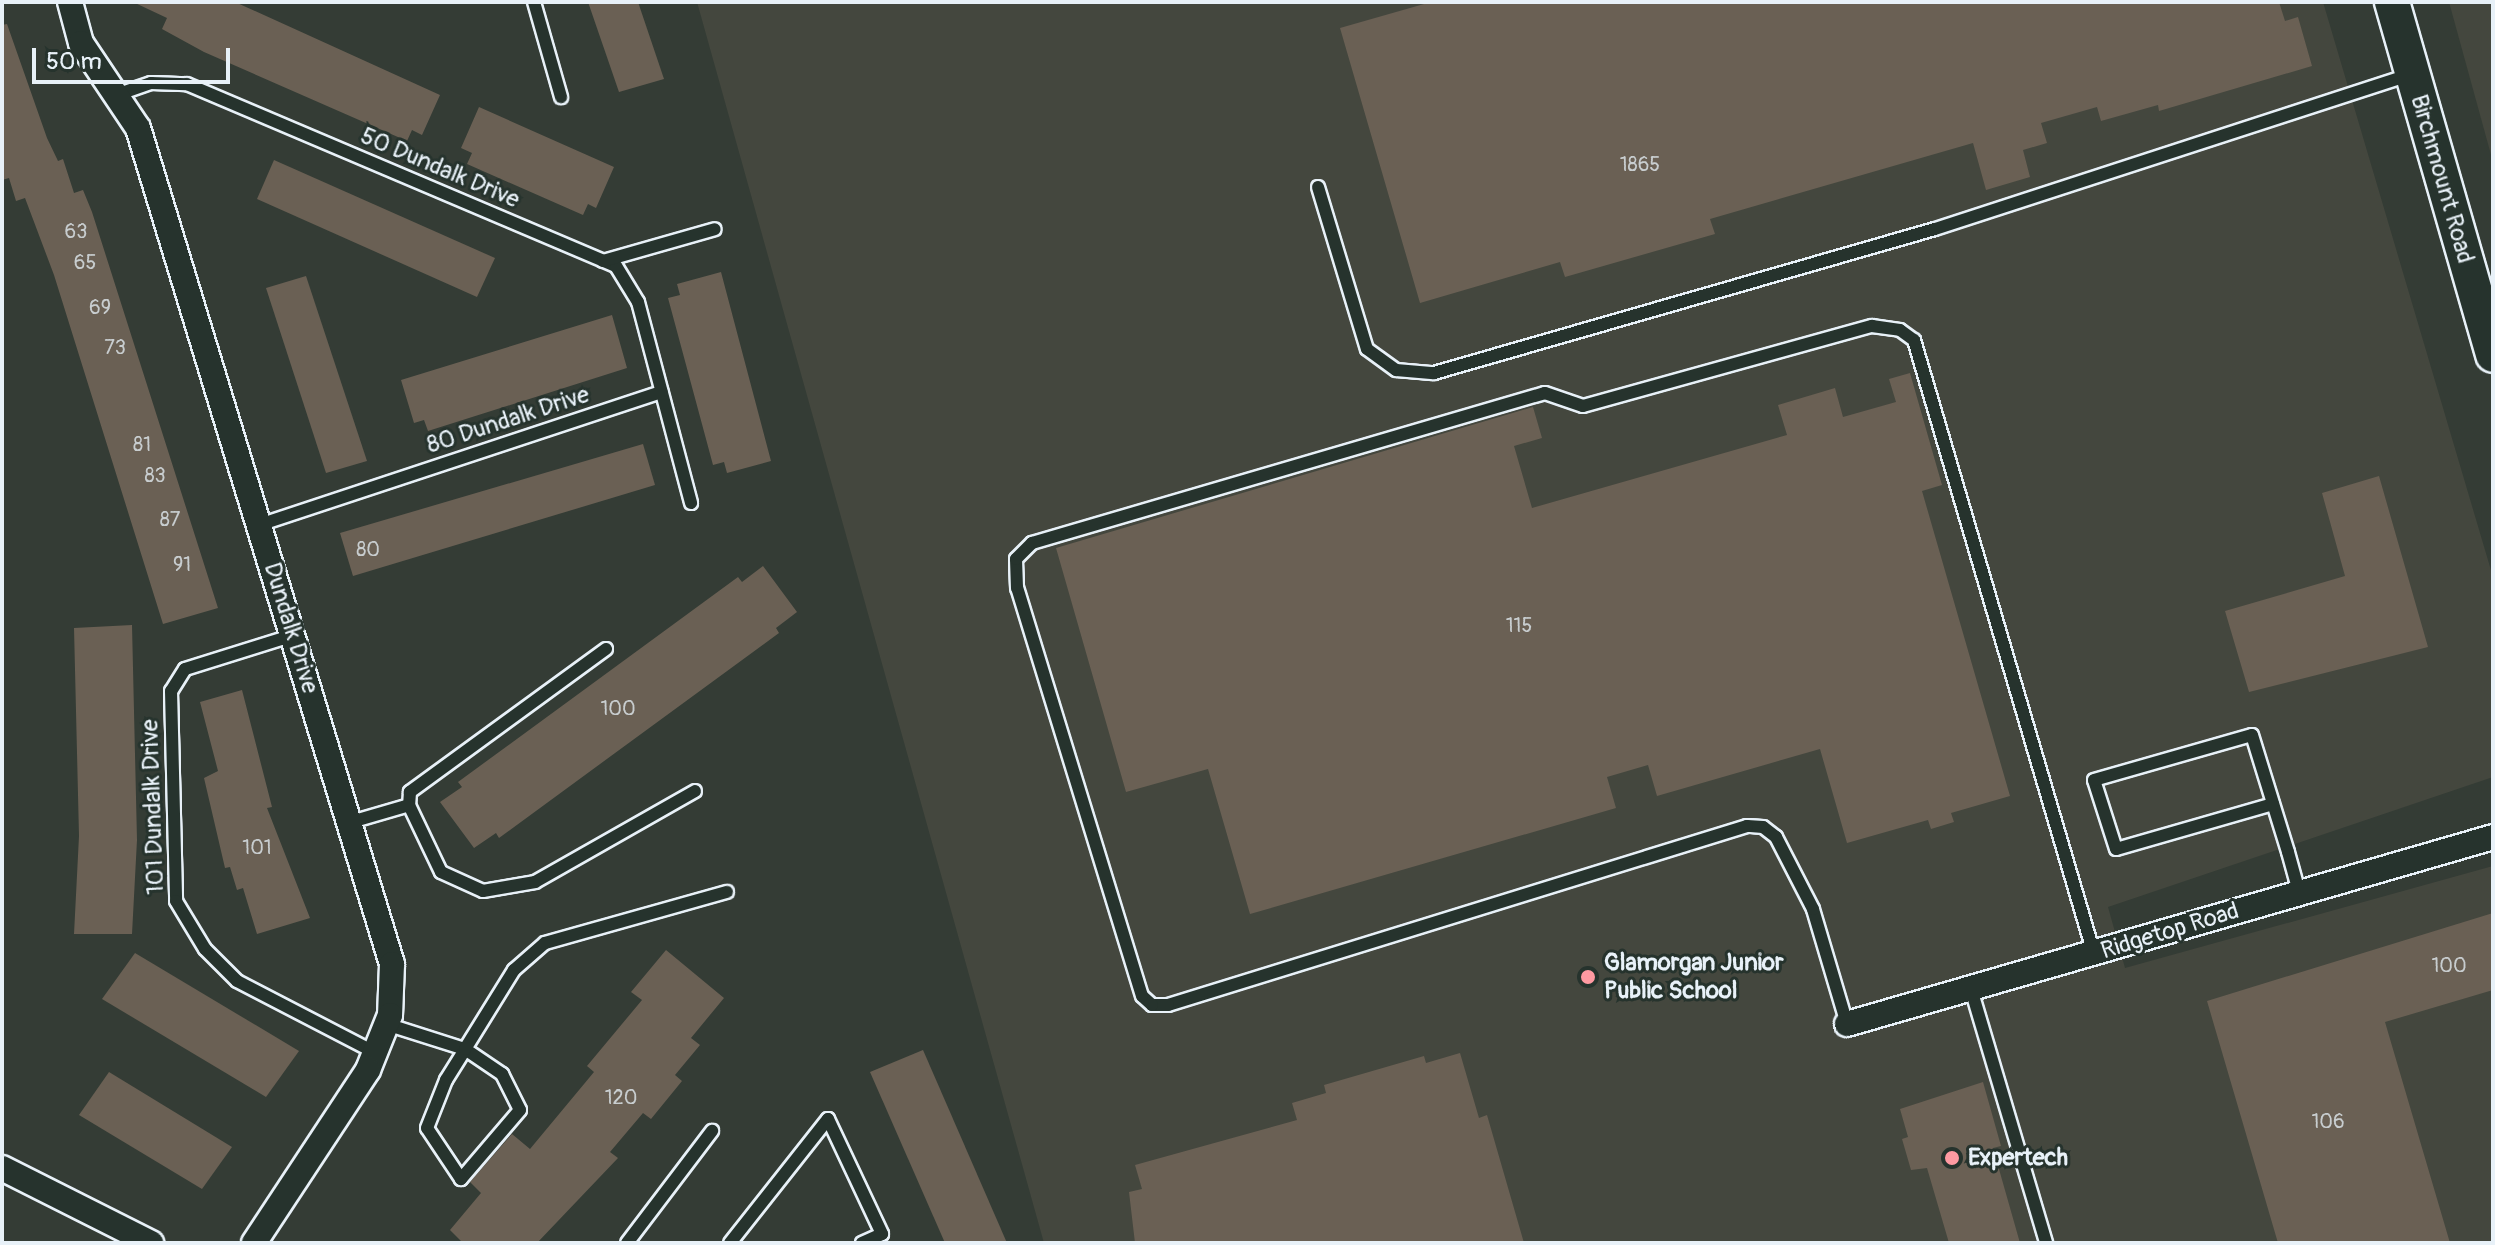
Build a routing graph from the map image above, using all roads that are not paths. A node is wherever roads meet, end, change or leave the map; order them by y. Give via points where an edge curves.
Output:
1 (70, 2) edge
2 (534, 2) edge
3 (2392, 2) edge
4 (2412, 74) junction
5 (119, 94) junction
6 (561, 97) dead end
7 (1318, 187) dead end
8 (715, 229) dead end
9 (603, 261) junction
10 (2493, 355) edge
11 (662, 392) junction
12 (691, 503) dead end
13 (259, 525) junction
14 (294, 635) junction
15 (606, 649) dead end
16 (695, 791) dead end
17 (2273, 804) junction
18 (409, 805) junction
19 (351, 822) junction
20 (2493, 837) edge
21 (727, 892) dead end
22 (2299, 892) junction
23 (2094, 954) junction
24 (1971, 989) junction
25 (386, 1024) junction
26 (1847, 1024) joint
27 (465, 1049) junction
28 (376, 1053) junction
29 (712, 1131) dead end
30 (2, 1168) edge
31 (151, 1243) edge
32 (254, 1243) edge
33 (627, 1243) edge
34 (730, 1243) edge
35 (862, 1243) edge
36 (2046, 1243) edge

1 - 5 street, Dundalk Drive via 81,43
2 - 6 lane
3 - 4 main road, Birchmount Road
4 - 7 lane via 1935,229 1434,373 1396,370 1367,349
4 - 10 main road, Birchmount Road
5 - 9 lane, 50 Dundalk Drive via 151,83 187,84
5 - 13 street, Dundalk Drive via 138,128
8 - 9 lane
9 - 11 lane, 50 Dundalk Drive via 616,266 635,294
11 - 12 lane
11 - 13 lane, 80 Dundalk Drive
13 - 14 street, Dundalk Drive
14 - 19 street, Dundalk Drive
14 - 28 lane, 101 Dundalk Drive via 185,669 171,691 176,901 205,949 237,981
15 - 18 lane via 410,792
16 - 18 lane via 535,882 483,891 441,872
17 - 17 lane via 2252,735 2094,780 2116,849
17 - 22 lane
18 - 19 lane
19 - 25 street, Dundalk Drive via 392,964 395,992
20 - 22 street, Ridgetop Road
21 - 27 lane via 545,943 514,970
22 - 23 street, Ridgetop Road
23 - 24 street, Ridgetop Road
23 - 26 lane via 1914,340 1900,330 1872,326 1583,406 1545,393 1032,543 1016,559 1022,603 1142,996 1152,1005 1168,1005 1747,826 1763,827 1776,837 1813,909
24 - 26 street, Ridgetop Road
24 - 36 lane
25 - 27 lane
25 - 28 street, Dundalk Drive
27 - 27 lane via 427,1128 461,1179 520,1110 502,1074
28 - 32 street, Dundalk Drive
29 - 33 lane
30 - 31 street
34 - 35 lane via 828,1119 882,1234

